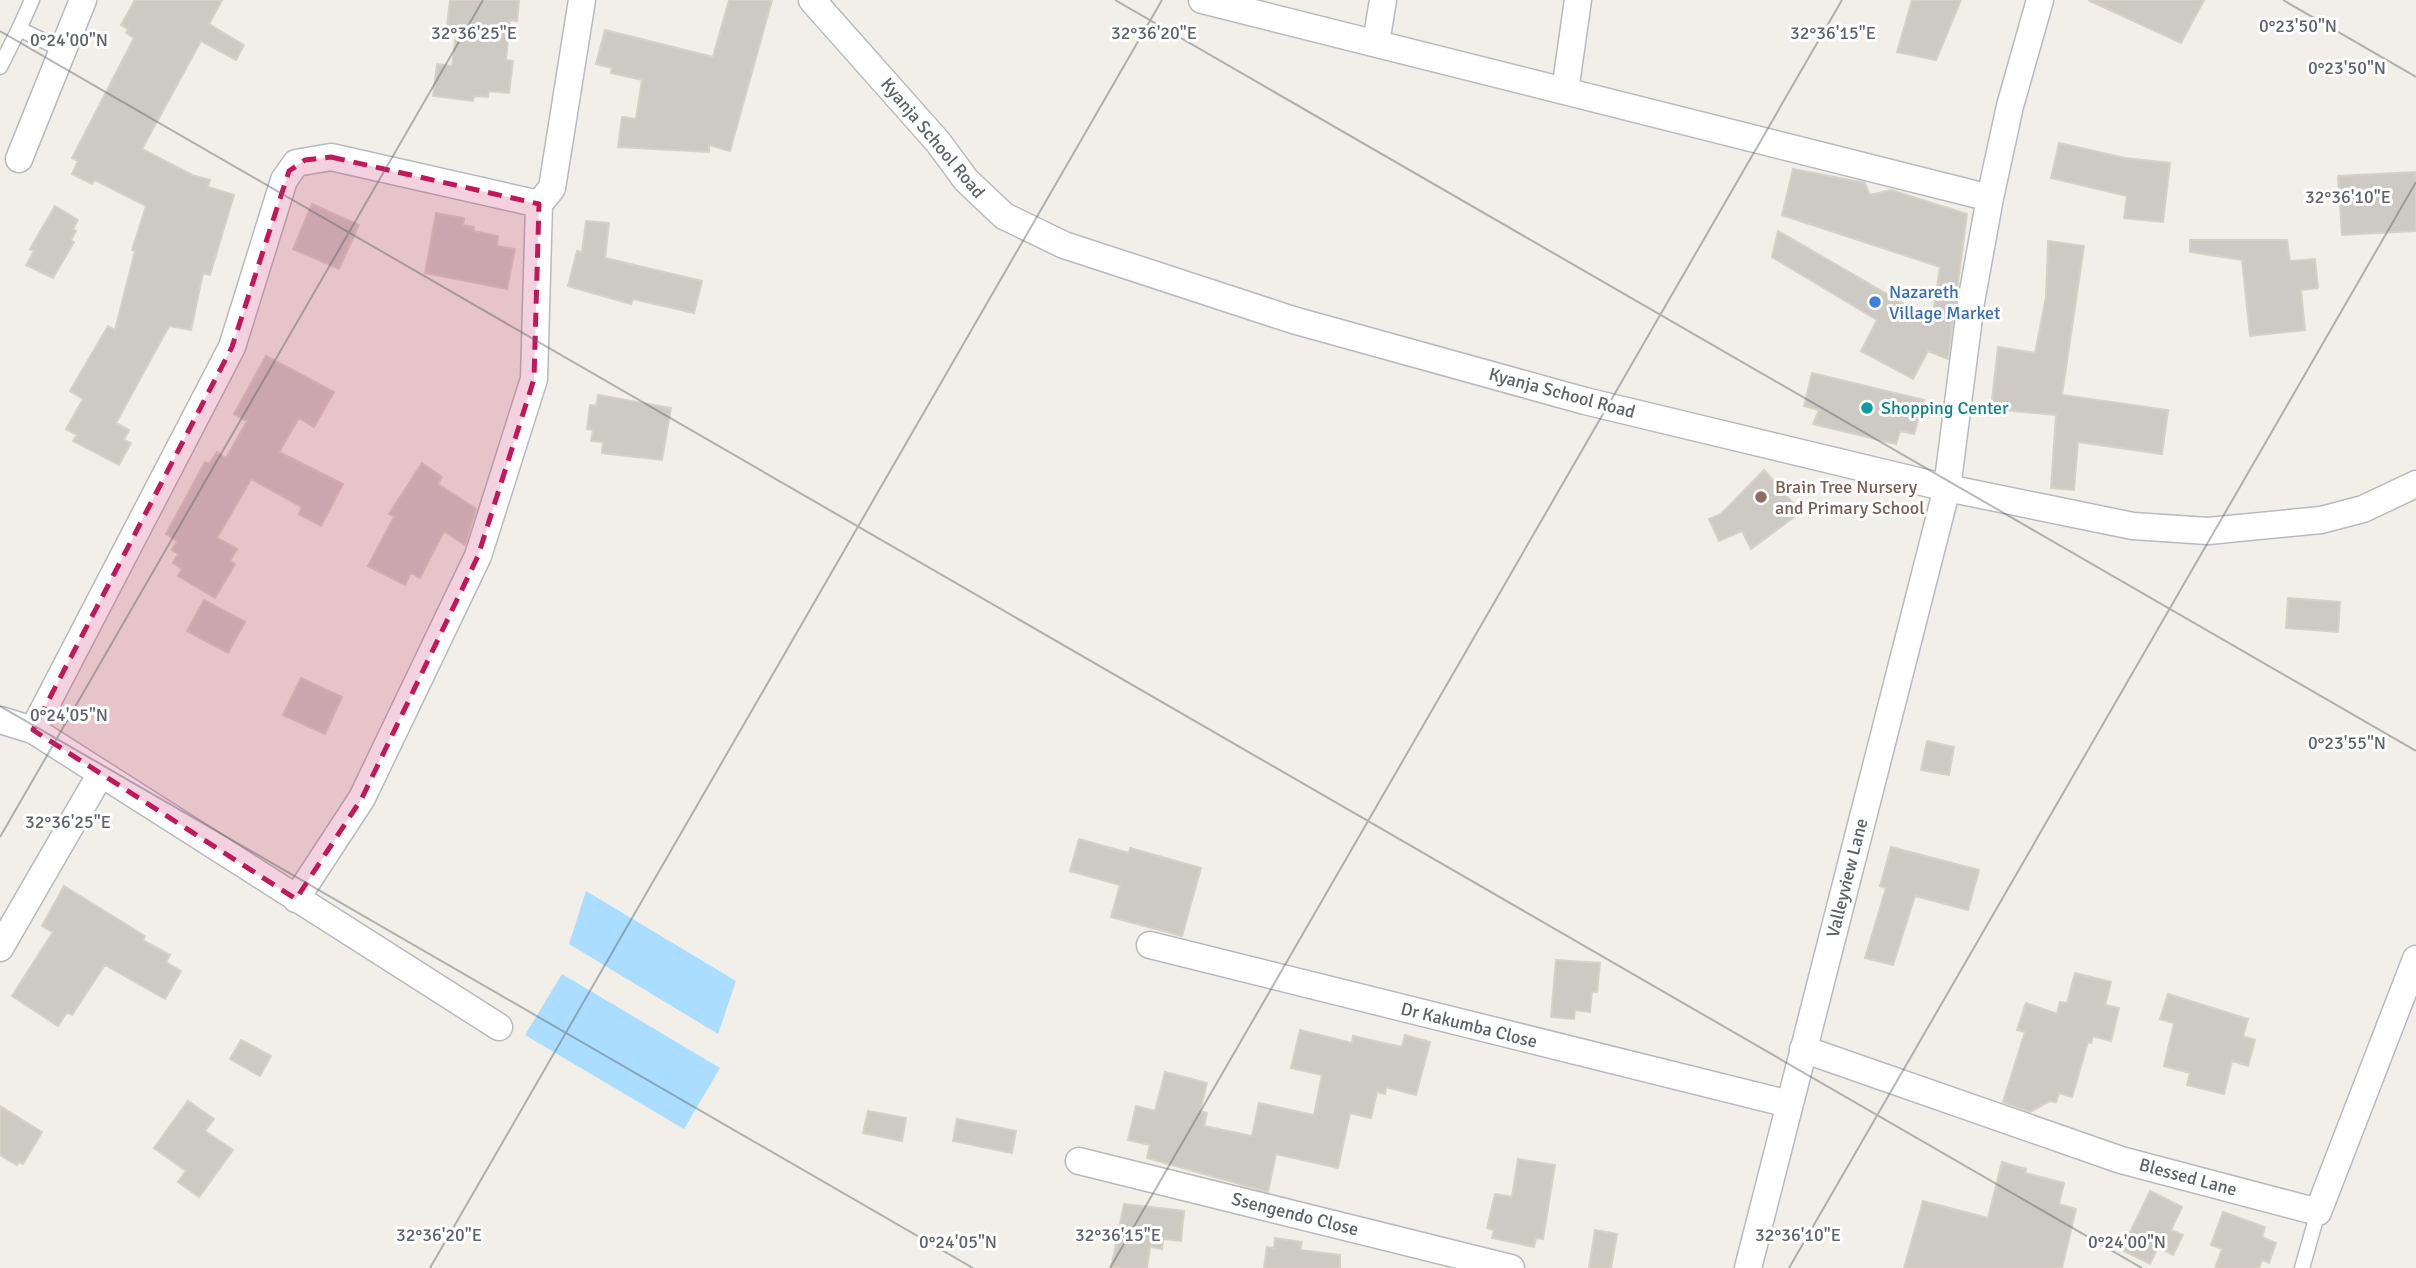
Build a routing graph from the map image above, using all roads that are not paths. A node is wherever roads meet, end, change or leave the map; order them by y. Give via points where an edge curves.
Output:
1 (32, 0) edge
2 (83, 0) edge
3 (582, 0) edge
4 (812, 0) edge
5 (1202, 0) edge
6 (1383, 0) edge
7 (1578, 0) edge
8 (2040, 0) edge
9 (19, 29) junction
10 (1376, 43) junction
11 (63, 50) junction
12 (0, 67) edge
13 (1565, 91) junction
14 (19, 159) dead end
15 (1990, 198) junction
16 (539, 204) junction
17 (2416, 484) edge
18 (1947, 488) junction
19 (0, 720) edge
20 (33, 730) junction
21 (100, 775) junction
22 (296, 899) junction
23 (1150, 945) dead end
24 (0, 948) edge
25 (2416, 959) edge
26 (499, 1027) dead end
27 (1803, 1049) junction
28 (1789, 1104) junction
29 (1079, 1161) dead end
30 (2318, 1212) junction
31 (1511, 1268) edge
32 (1748, 1268) edge
33 (2302, 1268) edge

1 - 9 lane
2 - 11 street
3 - 16 street via 552,188
4 - 18 street, Kyanja School Road via 938,142 965,180 1020,227 1117,264 1293,320 1585,401
5 - 10 street
6 - 10 street
7 - 13 street
8 - 15 street, Valleyview Lane
9 - 11 lane
9 - 12 lane
10 - 13 street
11 - 14 street
13 - 15 street
15 - 18 street, Valleyview Lane via 1971,302
16 - 20 street via 331,158 296,163 284,180 232,347
16 - 22 street via 534,379 478,556 362,798
17 - 18 street, Kyanja School Road via 2363,509 2321,520 2208,531 2133,526
18 - 27 street, Valleyview Lane
19 - 20 street
20 - 21 street
21 - 22 street
21 - 24 street
22 - 26 street
23 - 28 street, Dr Kakumba Close
25 - 30 street
27 - 28 street, Valleyview Lane
27 - 30 street, Blessed Lane via 2121,1160
28 - 32 street, Valleyview Lane
29 - 31 street, Ssengendo Close
30 - 33 lane

